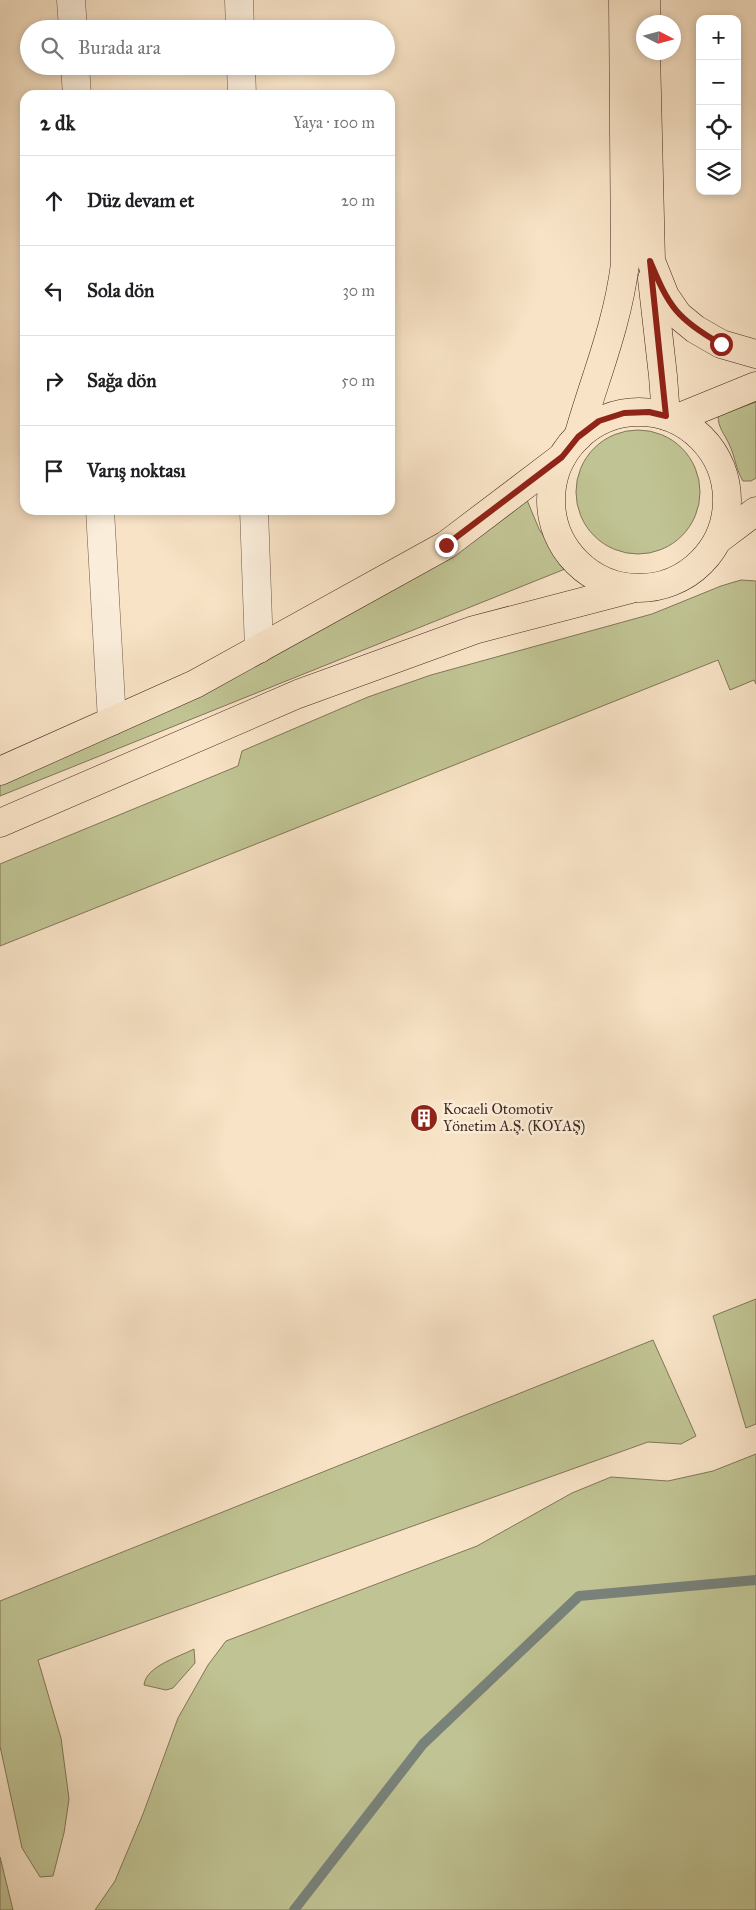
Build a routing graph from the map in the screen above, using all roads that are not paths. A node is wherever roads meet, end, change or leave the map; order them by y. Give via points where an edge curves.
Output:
1 (71, 0) edge
2 (239, 0) edge
3 (623, 0) edge
4 (646, 0) edge
5 (646, 15) edge
6 (72, 20) edge
7 (240, 20) edge
8 (646, 60) edge
9 (76, 75) edge
10 (241, 75) edge
11 (77, 90) edge
12 (242, 90) edge
13 (650, 261) junction
14 (756, 354) edge
15 (756, 386) edge
16 (670, 418) junction
17 (570, 447) junction
18 (756, 511) edge
19 (100, 515) edge
20 (254, 515) edge
21 (719, 539) junction
22 (631, 589) junction
23 (259, 649) junction
24 (112, 721) junction
25 (0, 771) edge
26 (0, 822) edge

1 - 6 street
2 - 7 street
3 - 17 main road via 625,264 613,330
4 - 5 main road
8 - 13 main road
9 - 11 street
10 - 12 street
13 - 14 main road via 665,296 678,315 694,329 721,344
13 - 16 main road
15 - 16 main road
16 - 17 main road via 649,412 624,413 599,421
16 - 21 main road via 698,434 716,456 726,483 726,511
17 - 22 main road via 552,485 552,514 561,542 579,565 603,581
17 - 23 main road via 446,545
18 - 21 main road
19 - 24 street
20 - 23 street
21 - 22 main road via 703,561 683,577 658,587
22 - 26 main road via 474,630 307,690
23 - 24 main road via 195,684
24 - 25 main road

